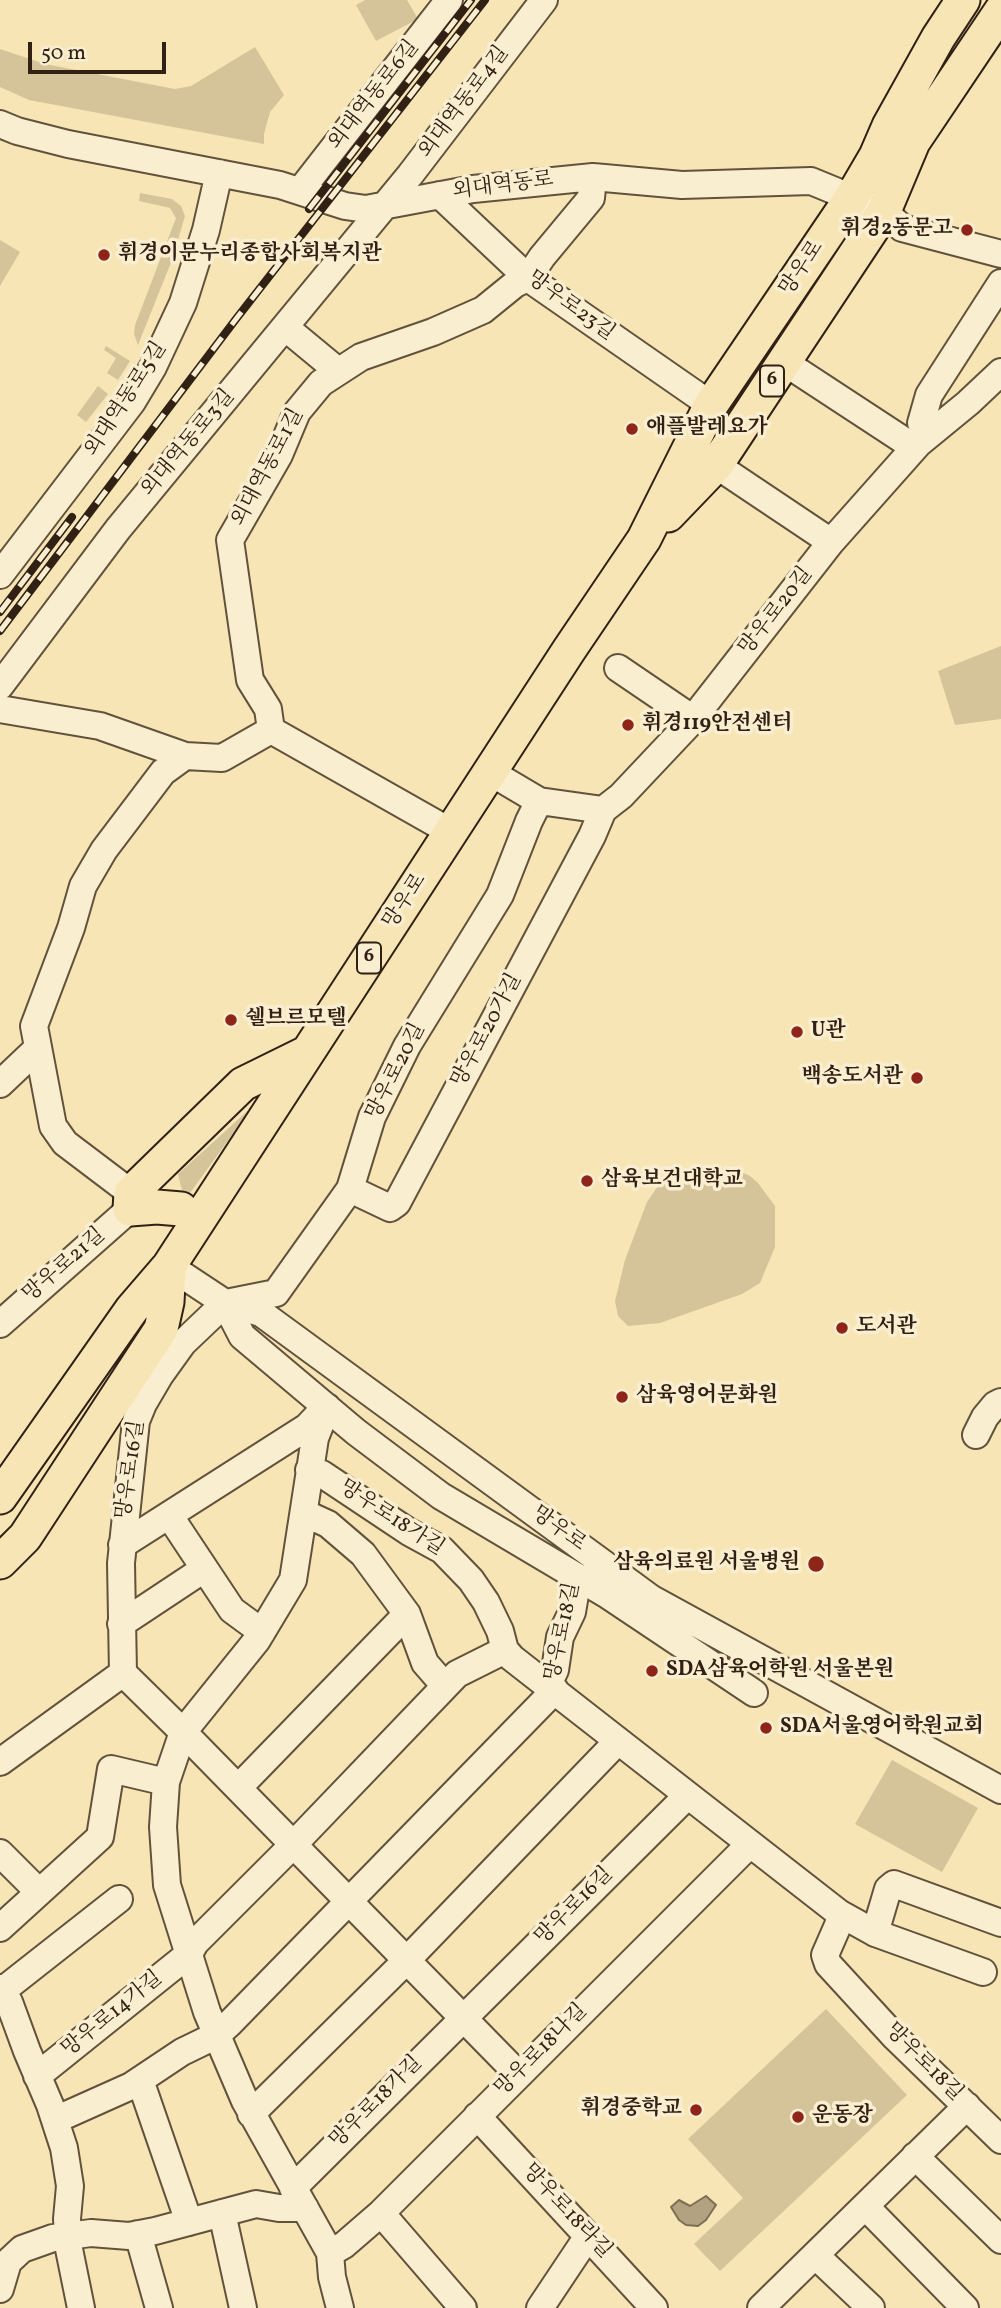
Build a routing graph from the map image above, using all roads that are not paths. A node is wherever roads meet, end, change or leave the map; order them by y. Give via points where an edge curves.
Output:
1 (449, 0) edge
2 (544, 0) edge
3 (963, 0) edge
4 (1001, 11) edge
5 (0, 124) edge
6 (219, 173) junction
7 (593, 177) junction
8 (300, 191) junction
9 (440, 195) junction
10 (852, 197) junction
11 (385, 205) junction
12 (884, 211) junction
13 (1001, 254) edge
14 (528, 278) junction
15 (1001, 283) edge
16 (286, 328) junction
17 (784, 362) junction
18 (338, 371) junction
19 (1001, 372) edge
20 (711, 405) junction
21 (716, 465) junction
22 (645, 539) junction
23 (10, 542) edge
24 (831, 542) junction
25 (0, 575) edge
26 (618, 668) dead end
27 (0, 687) edge
28 (0, 709) edge
29 (693, 719) junction
30 (271, 730) junction
31 (185, 756) junction
32 (490, 772) junction
33 (540, 801) junction
34 (603, 810) junction
35 (452, 832) junction
36 (38, 1048) junction
37 (308, 1052) junction
38 (0, 1084) edge
39 (172, 1155) junction
40 (350, 1189) junction
41 (130, 1201) junction
42 (190, 1215) junction
43 (169, 1266) junction
44 (225, 1303) junction
45 (0, 1324) edge
46 (1001, 1402) edge
47 (327, 1407) junction
48 (975, 1435) dead end
49 (310, 1470) junction
50 (6, 1490) edge
51 (304, 1513) junction
52 (169, 1515) junction
53 (122, 1545) junction
54 (0, 1562) edge
55 (204, 1569) junction
56 (578, 1577) junction
57 (407, 1614) junction
58 (121, 1625) junction
59 (262, 1632) junction
60 (505, 1650) junction
61 (123, 1673) junction
62 (445, 1686) junction
63 (552, 1687) junction
64 (754, 1693) dead end
65 (183, 1732) junction
66 (618, 1741) junction
67 (0, 1762) edge
68 (166, 1782) junction
69 (238, 1788) junction
70 (1001, 1790) edge
71 (687, 1796) junction
72 (750, 1844) junction
73 (293, 1845) junction
74 (0, 1853) edge
75 (38, 1892) junction
76 (119, 1899) dead end
77 (348, 1902) junction
78 (839, 1913) junction
79 (1001, 1923) edge
80 (0, 1928) edge
81 (875, 1933) junction
82 (189, 1954) junction
83 (406, 1961) junction
84 (983, 1972) dead end
85 (1, 1990) edge
86 (462, 2018) junction
87 (217, 2035) junction
88 (519, 2075) junction
89 (37, 2076) junction
90 (140, 2080) junction
91 (967, 2106) junction
92 (251, 2114) junction
93 (477, 2116) junction
94 (55, 2120) junction
95 (1001, 2140) edge
96 (915, 2156) junction
97 (299, 2198) junction
98 (865, 2206) junction
99 (222, 2213) junction
100 (381, 2213) junction
101 (189, 2222) junction
102 (138, 2234) junction
103 (68, 2235) junction
104 (588, 2236) junction
105 (1001, 2240) edge
106 (8, 2250) edge
107 (330, 2252) junction
108 (815, 2255) junction
109 (0, 2289) edge
110 (650, 2306) edge
111 (458, 2307) edge
112 (81, 2308) edge
113 (159, 2308) edge
114 (243, 2308) edge
115 (340, 2308) edge
116 (540, 2308) edge
117 (761, 2308) edge
118 (871, 2308) edge
119 (965, 2308) edge

1 - 8 street, 외대역동로6길
2 - 11 street, 외대역동로4길
3 - 10 main road, 망우로 / 6
4 - 12 main road, 망우로 / 6 via 914,142
5 - 6 street, 외대역동로 via 68,144
6 - 8 street, 외대역동로
6 - 23 street, 외대역동로5길 via 183,303 153,367 132,402
7 - 9 street, 외대역동로
7 - 10 street, 외대역동로 via 682,185 811,181
7 - 14 street, 외대역동로1길 via 591,198
8 - 11 street, 외대역동로 via 366,209
9 - 11 street, 외대역동로
9 - 14 street, 망우로23길
10 - 12 street, 외대역동로
10 - 20 main road, 망우로 / 6
11 - 16 street, 외대역동로3길
12 - 13 street, 외대역동로 via 902,228
12 - 17 main road, 망우로 / 6
14 - 18 street, 외대역동로1길 via 483,310 362,356
14 - 20 street, 망우로23길
15 - 17 street via 929,395 912,432
16 - 18 street
16 - 27 street, 외대역동로3길 via 118,528
17 - 21 main road, 망우로 / 6
18 - 30 street, 외대역동로1길 via 321,383 297,412 279,455 230,540 250,680 268,709
19 - 24 street, 망우로20길 via 918,444
20 - 22 main road, 망우로 / 6
21 - 22 main road, 망우로 / 6
21 - 24 street
22 - 32 main road, 망우로 / 6
23 - 25 street, 외대역동로5길
24 - 29 street, 망우로20길
26 - 29 street
28 - 31 street via 100,726
29 - 34 street, 망우로20길
30 - 31 street via 222,758
30 - 35 street
31 - 36 street via 163,772 83,886 34,1026
32 - 33 street
32 - 35 main road, 망우로 / 6
33 - 34 street
33 - 40 street, 망우로20길 via 500,895 407,1046 372,1117
34 - 40 street, 망우로20가길 via 397,1203 390,1208
35 - 37 main road, 망우로 / 6
36 - 38 street
36 - 41 street via 53,1126 65,1143
37 - 39 main road via 243,1084
37 - 42 main road, 망우로 / 6
39 - 41 main road
39 - 42 main road via 164,1179
40 - 44 street, 망우로20길 via 276,1293
41 - 42 main road
41 - 45 street, 망우로21길
42 - 43 main road, 망우로 / 6
43 - 44 street, 망우로
43 - 50 main road, 망우로 / 6 via 132,1309
43 - 54 main road, 망우로 / 6 via 161,1329 25,1538
44 - 47 street, 망우로18길 via 242,1336
44 - 53 street, 망우로16길 via 183,1343 143,1404 136,1421
44 - 70 street, 망우로 via 261,1313 652,1599
46 - 48 street
47 - 49 street, 망우로18가길 via 315,1437
47 - 52 street, 망우로16길 via 307,1427
47 - 56 street, 망우로18길 via 441,1496
49 - 51 street, 망우로18가길
49 - 60 street, 망우로18가길 via 442,1550 486,1602
51 - 57 street, 망우로18가길 via 328,1524 363,1553
51 - 59 street, 망우로18가길 via 293,1580
52 - 53 street, 망우로16길
52 - 55 street
53 - 58 street, 망우로16길
55 - 58 street
55 - 59 street via 232,1610
56 - 63 street, 망우로18길 via 572,1612 560,1637
56 - 64 street
57 - 62 street, 망우로18가길 via 425,1663
57 - 69 street
58 - 61 street, 망우로16길
59 - 65 street, 망우로18가길
60 - 62 street via 457,1674
60 - 63 street, 망우로18가길
61 - 65 street
61 - 67 street
62 - 73 street
63 - 66 street, 망우로18길
63 - 77 street
65 - 68 street, 망우로18가길
65 - 69 street
66 - 71 street, 망우로18길
66 - 83 street
68 - 75 street via 111,1769 100,1837
68 - 82 street, 망우로18가길 via 167,1885
69 - 73 street
71 - 72 street, 망우로18길
71 - 86 street, 망우로16길
72 - 78 street, 망우로18길
72 - 88 street, 망우로18나길
73 - 77 street
73 - 82 street
74 - 75 street
75 - 80 street
76 - 85 street, 망우로14가길
77 - 83 street
77 - 87 street
78 - 81 street, 망우로18길
78 - 91 street, 망우로18길 via 825,1959 895,2037
79 - 81 street via 894,1884 888,1889
81 - 84 street, 망우로18길
82 - 87 street, 망우로18가길
82 - 89 street, 망우로14가길
83 - 86 street
83 - 92 street
85 - 89 street, 망우로14가길
86 - 88 street
86 - 97 street, 망우로18가길
87 - 90 street
87 - 92 street, 망우로18가길
88 - 93 street, 망우로18나길
89 - 94 street, 망우로14가길
90 - 94 street
90 - 101 street
91 - 95 street, 망우로18길
91 - 96 street
92 - 97 street, 망우로18가길
93 - 100 street, 망우로18나길
93 - 104 street, 망우로18라길
94 - 103 street, 망우로14가길 via 70,2186
96 - 98 street
96 - 105 street
97 - 99 street via 279,2208 256,2204
97 - 107 street, 망우로18가길
98 - 108 street
98 - 119 street
99 - 101 street
99 - 114 street
100 - 107 street, 망우로18나길
100 - 111 street
101 - 102 street
102 - 103 street
102 - 113 street
103 - 106 street
103 - 112 street, 망우로14가길
104 - 110 street, 망우로18라길
104 - 116 street
106 - 109 street
107 - 115 street, 망우로18가길
108 - 117 street
108 - 118 street

